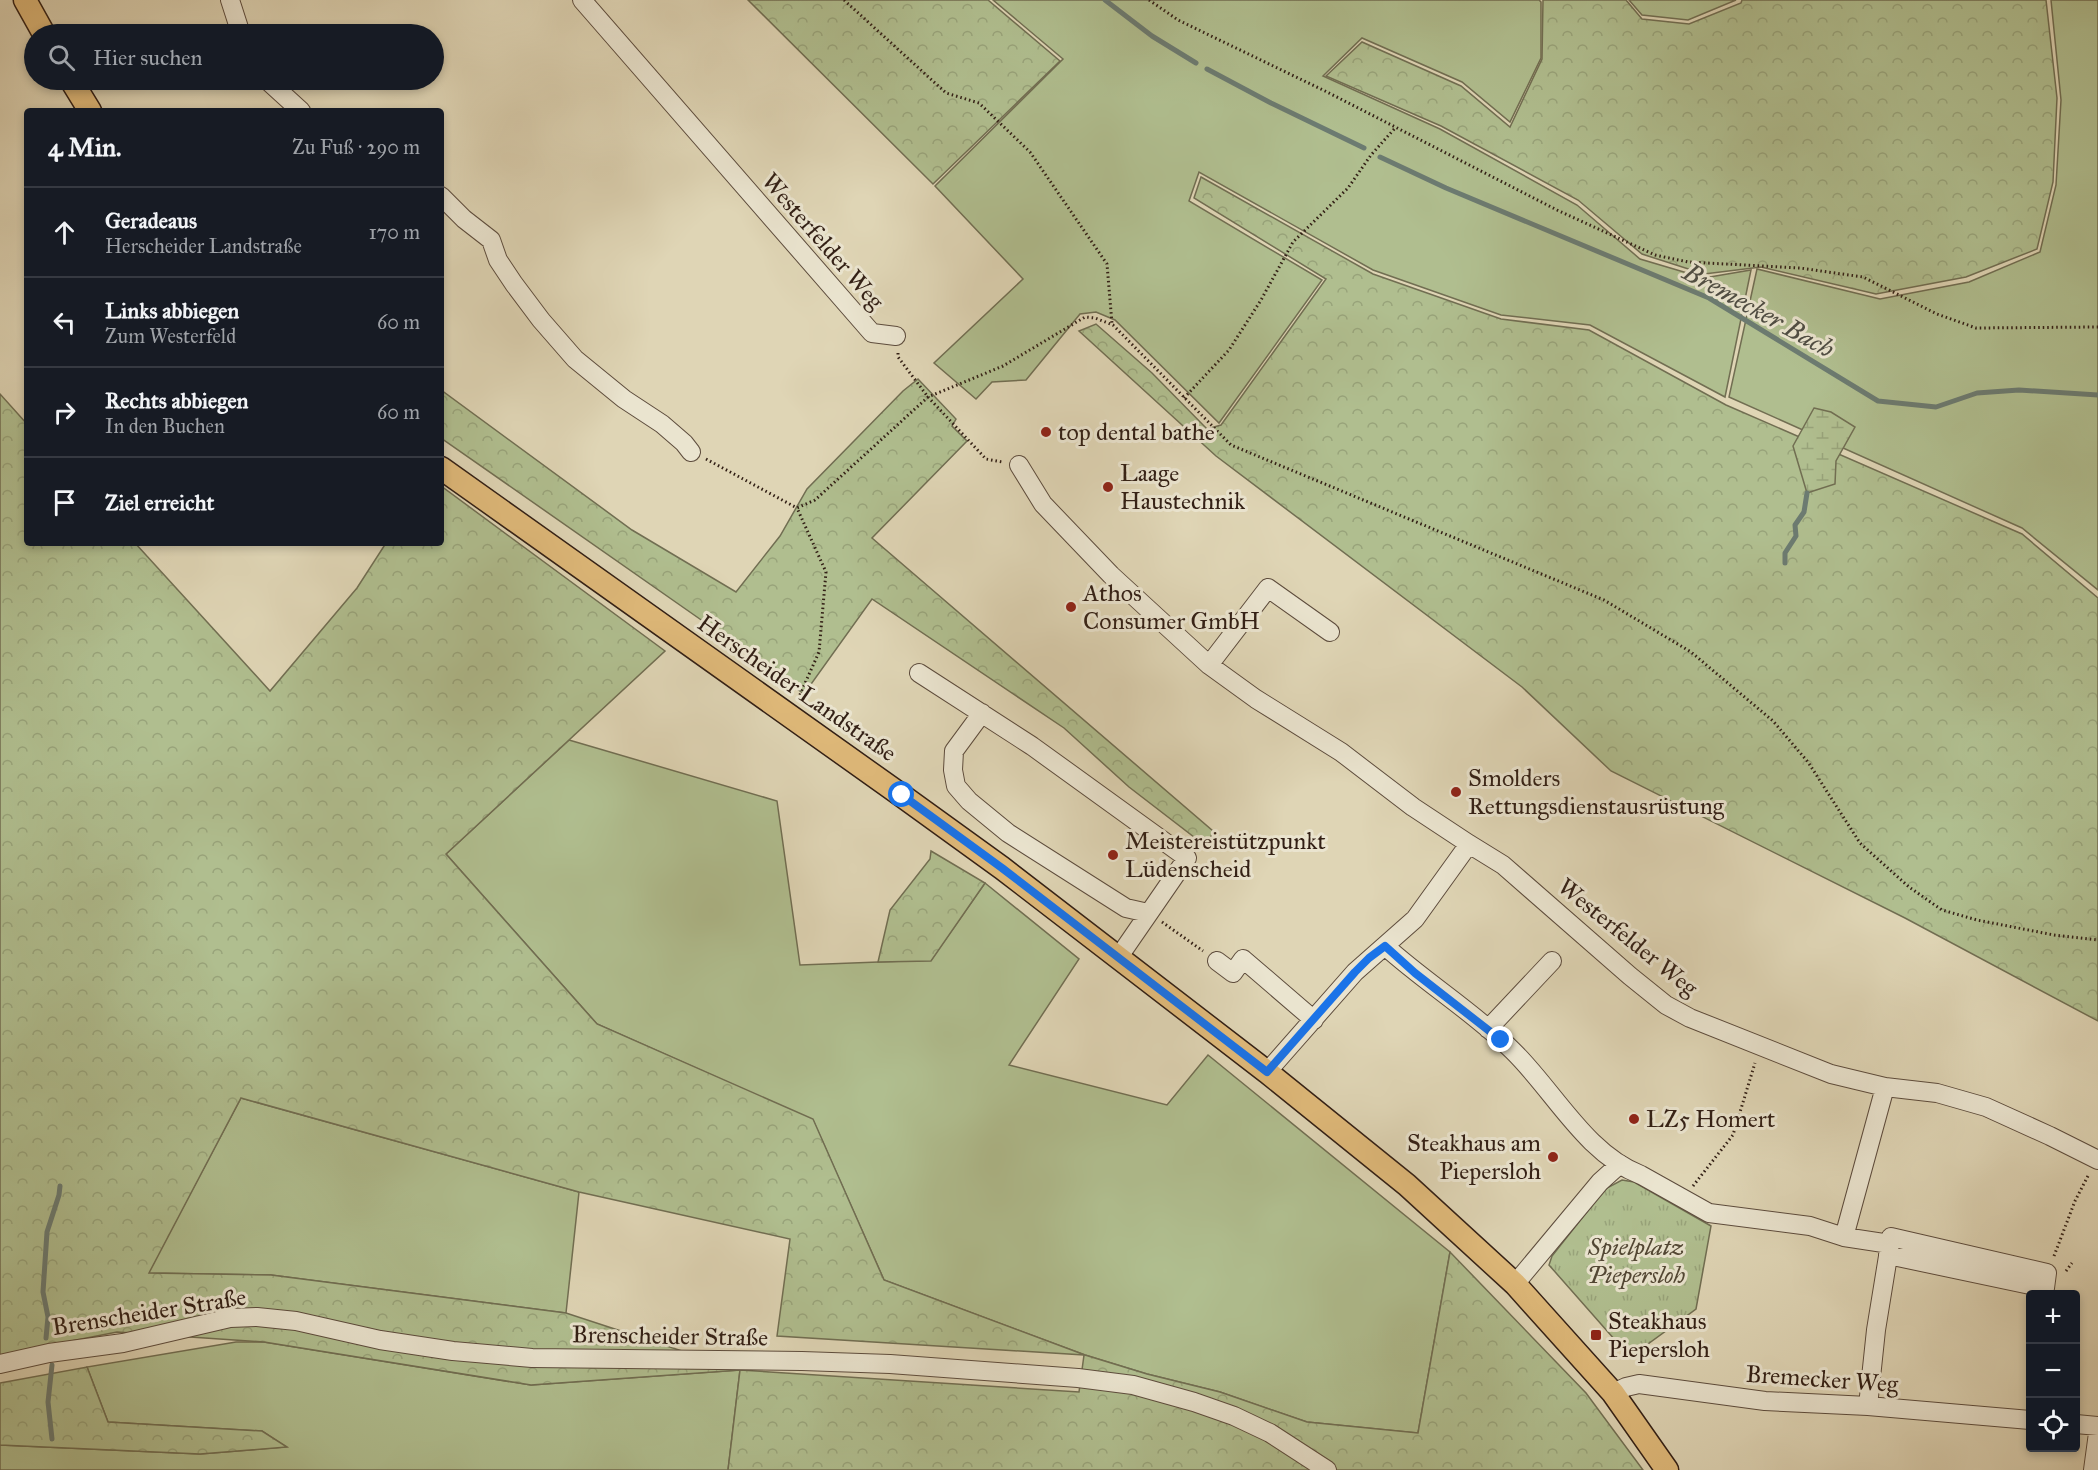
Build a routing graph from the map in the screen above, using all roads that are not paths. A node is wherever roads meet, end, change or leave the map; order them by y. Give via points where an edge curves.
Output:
1 (230, 0) edge
2 (582, 0) edge
3 (27, 2) edge
4 (39, 24) edge
5 (238, 24) edge
6 (77, 90) edge
7 (278, 90) edge
8 (88, 108) edge
9 (298, 108) edge
10 (444, 199) edge
11 (896, 336) road end
12 (691, 452) road end
13 (1019, 465) road end
14 (444, 470) edge
15 (1330, 632) dead end
16 (1209, 665) junction
17 (919, 673) dead end
18 (982, 713) junction
19 (1468, 844) junction
20 (1148, 913) junction
21 (1385, 946) junction
22 (1118, 958) junction
23 (1217, 961) road end
24 (1552, 961) dead end
25 (1314, 1020) junction
26 (1488, 1029) junction
27 (1267, 1072) junction
28 (1885, 1087) junction
29 (2097, 1160) edge
30 (1620, 1164) junction
31 (1844, 1237) junction
32 (1889, 1249) junction
33 (2047, 1273) road end
34 (1515, 1284) junction
35 (0, 1364) edge
36 (1613, 1393) junction
37 (1868, 1407) junction
38 (2026, 1420) edge
39 (2080, 1424) edge
40 (2098, 1426) edge
41 (2098, 1433) edge
42 (1327, 1470) edge
43 (1667, 1470) edge
44 (2093, 1470) edge

1 - 5 street
2 - 11 street, Westerfelder Weg via 872,333
3 - 4 main road
6 - 8 main road
7 - 9 street
10 - 12 street via 491,240 498,261 514,284 575,359 662,424
13 - 16 street, Westerfelder Weg via 1043,504 1111,575
14 - 22 main road, Herscheider Landstraße via 983,855
15 - 16 street via 1268,588
16 - 19 street, Westerfelder Weg via 1341,752
17 - 18 street
18 - 20 street via 954,751 956,786 1008,833 1126,908
18 - 20 street via 1187,858
19 - 21 street via 1415,919
19 - 28 street, Westerfelder Weg via 1503,864 1666,1005 1831,1074
20 - 22 street
21 - 25 street via 1355,972
21 - 26 street
22 - 27 main road, Herscheider Landstraße
23 - 25 street via 1233,973 1243,959
24 - 26 street
25 - 27 street
26 - 30 street via 1514,1052 1567,1115
27 - 34 main road, Herscheider Landstraße via 1407,1185
28 - 29 street, Westerfelder Weg via 1960,1098
28 - 31 street
30 - 31 street via 1708,1213 1810,1226
30 - 34 street via 1600,1182
31 - 32 street
32 - 33 street via 1891,1237
32 - 37 street
34 - 36 main road, Herscheider Landstraße
35 - 42 street, Brenscheider Straße via 123,1343 230,1318 257,1317 453,1351 532,1358 890,1364 1067,1377 1133,1385 1224,1413 1269,1433
36 - 37 street, Bremecker Weg via 1639,1384 1765,1401
36 - 43 main road, Herscheider Landstraße
37 - 38 street, Bremecker Weg
39 - 40 street
41 - 44 street

